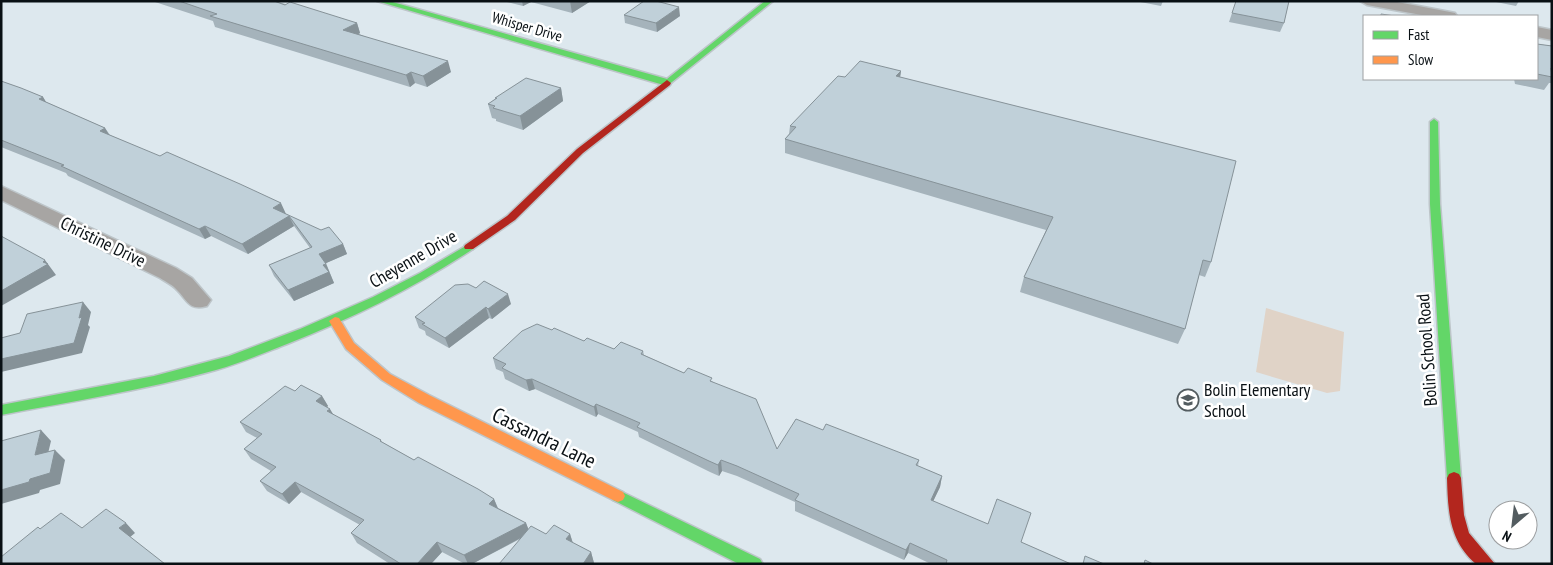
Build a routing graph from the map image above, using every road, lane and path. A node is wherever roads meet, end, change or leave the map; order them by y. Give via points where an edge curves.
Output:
1 (380, 1) edge
2 (770, 1) edge
3 (1367, 1) edge
4 (1444, 15) edge
5 (1538, 32) edge
6 (1552, 34) edge
7 (667, 82) junction
8 (1434, 122) dead end
9 (1, 192) edge
10 (200, 300) dead end
11 (335, 321) junction
12 (1, 410) edge
13 (755, 564) edge
14 (1487, 564) edge

1 - 7 street, Whisper Drive
2 - 7 street, Cheyenne Drive
3 - 4 street
5 - 6 street
7 - 11 street, Cheyenne Drive via 572,157 523,207 497,228 452,259
8 - 14 street, Bolin School Road via 1435,204 1457,526 1469,549
9 - 10 street, Christine Drive via 168,273 184,283
11 - 12 street, Cheyenne Drive via 197,370
11 - 13 street, Cassandra Lane via 350,346 386,376 424,399

